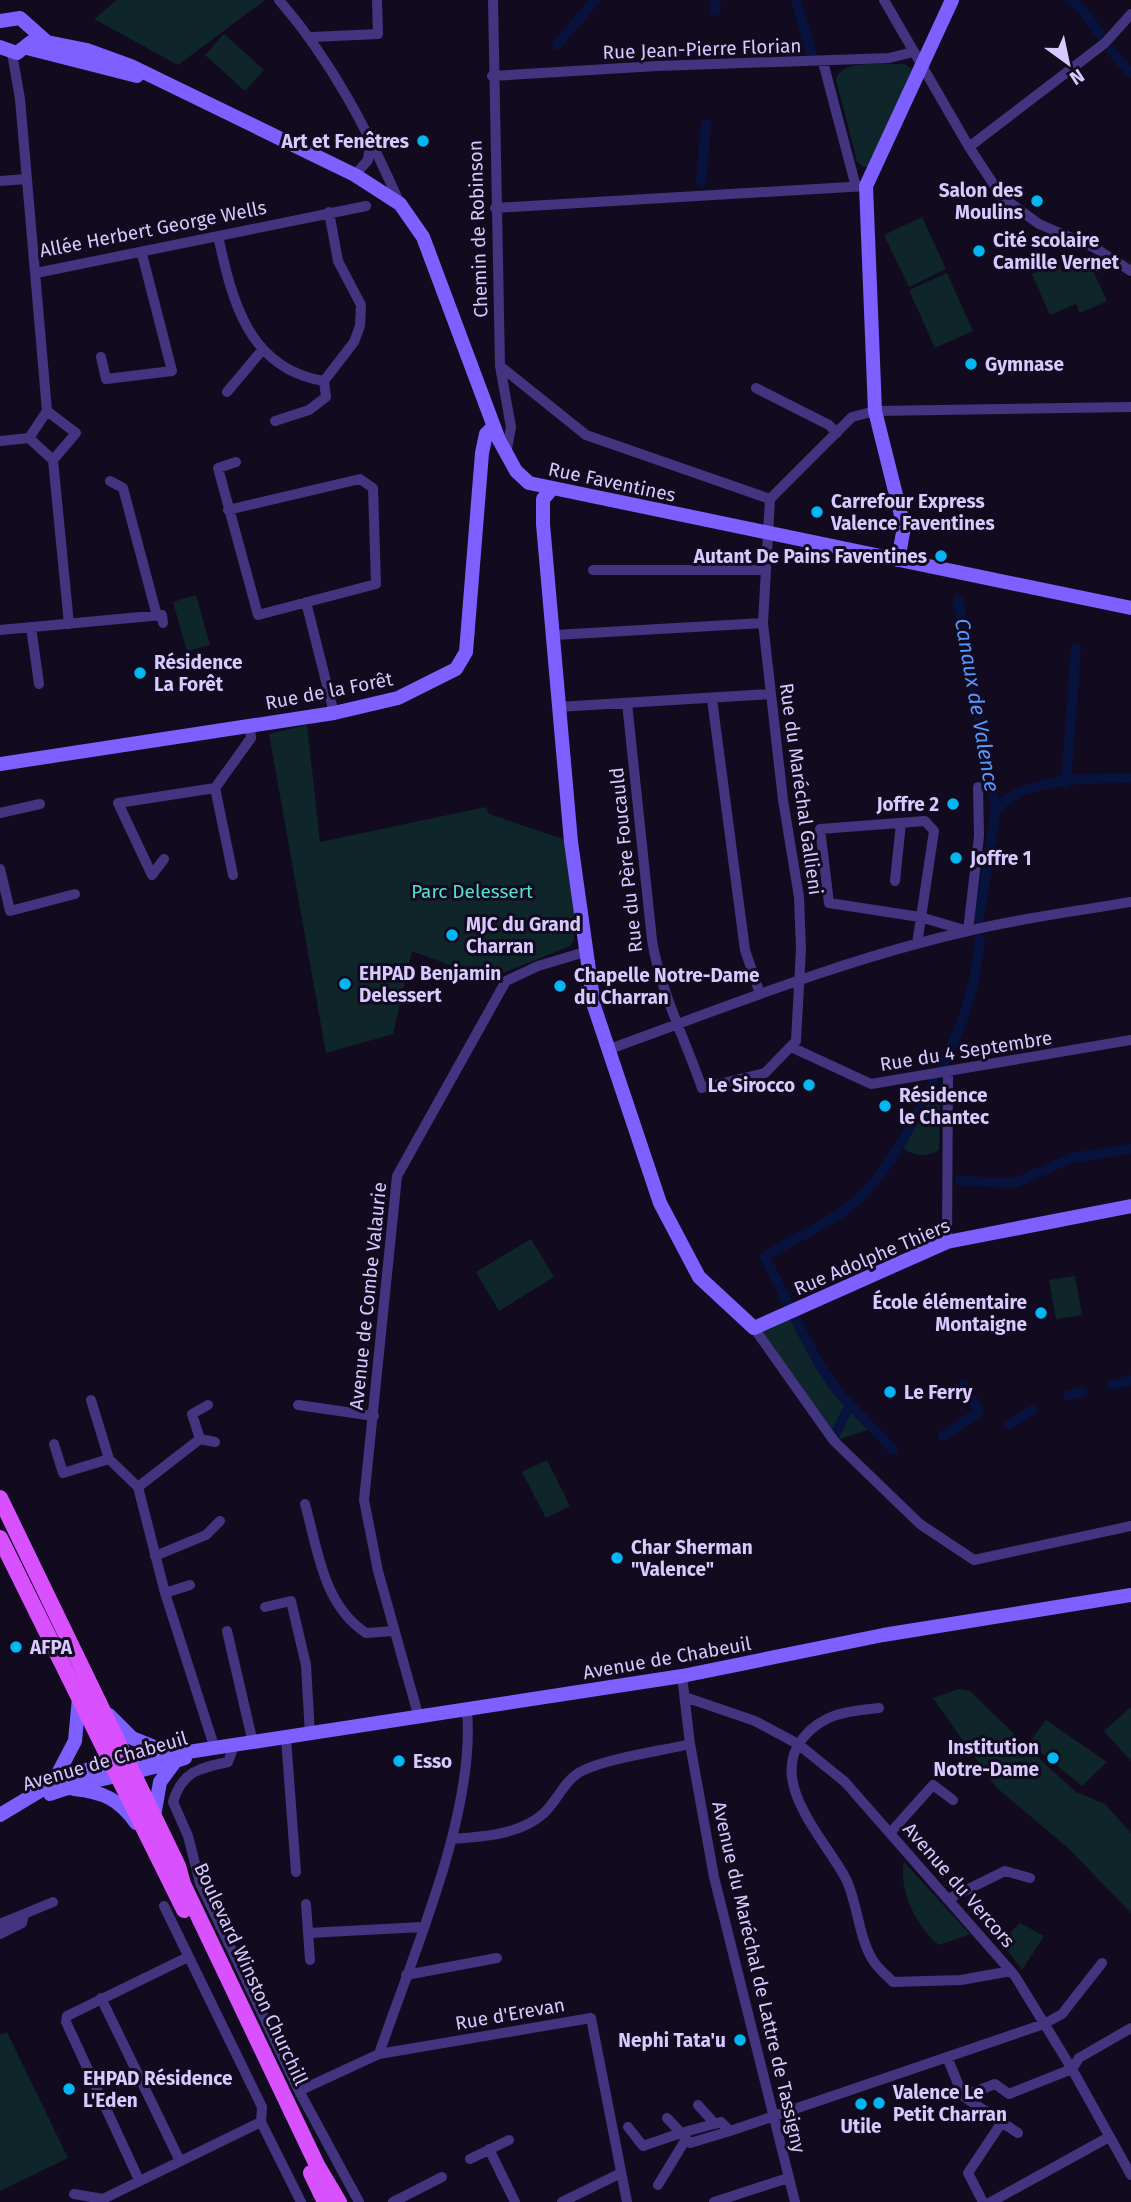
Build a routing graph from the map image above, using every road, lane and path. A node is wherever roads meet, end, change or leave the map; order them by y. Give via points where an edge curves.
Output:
1 (279, 0) edge
2 (377, 0) edge
3 (493, 0) edge
4 (884, 0) edge
5 (952, 0) edge
6 (1131, 14) edge
7 (1, 22) edge
8 (32, 31) junction
9 (312, 37) junction
10 (27, 48) junction
11 (6, 50) edge
12 (913, 52) junction
13 (823, 62) junction
14 (922, 66) junction
15 (492, 76) junction
16 (162, 83) junction
17 (370, 140) junction
18 (969, 147) junction
19 (355, 175) junction
20 (26, 179) junction
21 (0, 181) edge
22 (861, 187) junction
23 (400, 204) junction
24 (366, 206) dead end
25 (495, 208) junction
26 (329, 212) junction
27 (218, 236) junction
28 (142, 254) junction
29 (1131, 271) edge
30 (36, 273) junction
31 (263, 349) junction
32 (101, 357) dead end
33 (500, 366) junction
34 (324, 381) junction
35 (756, 388) dead end
36 (227, 392) dead end
37 (1131, 407) edge
38 (47, 411) junction
39 (875, 411) junction
40 (275, 421) dead end
41 (493, 427) junction
42 (837, 433) junction
43 (29, 438) junction
44 (0, 441) edge
45 (506, 454) junction
46 (53, 460) junction
47 (236, 462) dead end
48 (524, 479) junction
49 (110, 481) dead end
50 (551, 490) junction
51 (770, 499) junction
52 (228, 510) junction
53 (543, 524) junction
54 (768, 534) junction
55 (898, 560) junction
56 (766, 569) junction
57 (593, 570) dead end
58 (306, 602) junction
59 (1131, 608) edge
60 (763, 623) junction
61 (69, 624) junction
62 (31, 627) junction
63 (0, 630) edge
64 (555, 635) junction
65 (39, 684) dead end
66 (770, 694) junction
67 (712, 699) junction
68 (627, 703) junction
69 (558, 707) junction
70 (334, 713) junction
71 (250, 726) junction
72 (0, 764) edge
73 (978, 787) dead end
74 (215, 788) junction
75 (40, 804) dead end
76 (0, 813) edge
77 (901, 823) junction
78 (164, 859) dead end
79 (0, 869) edge
80 (233, 875) dead end
81 (895, 881) dead end
82 (75, 894) dead end
83 (1131, 901) edge
84 (920, 917) junction
85 (968, 931) junction
86 (918, 944) junction
87 (585, 952) junction
88 (800, 979) junction
89 (760, 994) junction
90 (679, 1024) junction
91 (1131, 1040) edge
92 (791, 1047) junction
93 (607, 1050) junction
94 (948, 1073) junction
95 (1131, 1206) edge
96 (947, 1242) junction
97 (754, 1328) junction
98 (91, 1400) dead end
99 (208, 1405) dead end
100 (298, 1405) dead end
101 (374, 1416) junction
102 (200, 1439) junction
103 (215, 1442) dead end
104 (54, 1444) dead end
105 (109, 1459) junction
106 (138, 1487) junction
107 (0, 1498) edge
108 (305, 1504) dead end
109 (220, 1521) dead end
110 (1131, 1526) edge
111 (0, 1538) edge
112 (155, 1556) junction
113 (190, 1585) dead end
114 (165, 1593) junction
115 (1131, 1595) edge
116 (265, 1607) dead end
117 (228, 1631) dead end
118 (394, 1631) junction
119 (682, 1676) junction
120 (685, 1697) junction
121 (79, 1698) junction
122 (879, 1709) dead end
123 (104, 1710) junction
124 (467, 1711) junction
125 (419, 1718) junction
126 (310, 1735) junction
127 (286, 1738) junction
128 (253, 1743) junction
129 (690, 1744) junction
130 (798, 1744) junction
131 (234, 1746) junction
132 (212, 1749) junction
133 (173, 1758) junction
134 (138, 1766) junction
135 (114, 1770) junction
136 (60, 1786) junction
137 (953, 1800) dead end
138 (6, 1812) edge
139 (154, 1815) junction
140 (890, 1833) junction
141 (147, 1838) junction
142 (452, 1839) junction
143 (296, 1872) dead end
144 (1030, 1878) dead end
145 (948, 1899) junction
146 (53, 1902) dead end
147 (306, 1904) dead end
148 (164, 1906) dead end
149 (24, 1915) junction
150 (0, 1924) edge
151 (422, 1927) junction
152 (308, 1933) junction
153 (0, 1934) edge
154 (188, 1957) junction
155 (497, 1958) dead end
156 (310, 1960) dead end
157 (1102, 1963) dead end
158 (1011, 1971) junction
159 (406, 1975) junction
160 (101, 1998) junction
161 (1044, 2024) junction
162 (1131, 2028) edge
163 (379, 2054) junction
164 (947, 2057) junction
165 (1072, 2069) junction
166 (299, 2091) junction
167 (963, 2096) junction
168 (698, 2105) dead end
169 (667, 2118) dead end
170 (773, 2118) junction
171 (261, 2122) junction
172 (1002, 2122) junction
173 (715, 2124) junction
174 (628, 2127) dead end
175 (730, 2132) junction
176 (1018, 2133) dead end
177 (684, 2136) junction
178 (1109, 2137) junction
179 (509, 2140) dead end
180 (489, 2149) junction
181 (470, 2159) dead end
182 (180, 2161) junction
183 (621, 2173) junction
184 (1131, 2175) edge
185 (442, 2177) dead end
186 (788, 2178) junction
187 (139, 2180) junction
188 (658, 2185) dead end
189 (74, 2194) dead end
190 (301, 2202) edge
191 (325, 2202) edge
192 (340, 2202) edge
193 (359, 2202) edge
194 (393, 2202) edge
195 (515, 2202) edge
196 (562, 2202) edge
197 (627, 2202) edge
198 (714, 2202) edge
199 (794, 2202) edge
200 (984, 2202) edge
201 (991, 2202) edge

1 - 9 street
2 - 9 street via 378,34
3 - 15 street, Chemin de Robinson
4 - 12 street
5 - 14 main road
6 - 18 street via 1105,43
7 - 8 main road, Rue Faventines via 20,18
8 - 10 main road
8 - 16 main road, Rue Faventines via 54,44 118,60
9 - 17 street
10 - 11 main road
10 - 16 main road, Rue Faventines
11 - 20 street, Allée Herbert George Wells via 20,99
12 - 13 street, Rue Jean-Pierre Florian via 900,57
12 - 14 street
13 - 15 street, Rue Jean-Pierre Florian
13 - 22 street
14 - 18 street
14 - 22 main road
15 - 25 street, Chemin de Robinson
16 - 19 main road, Rue Faventines
17 - 19 street via 368,160
17 - 23 street
18 - 29 street via 1002,197 1018,212 1095,248
19 - 23 main road, Rue Faventines
20 - 21 street
20 - 30 street, Allée Herbert George Wells
22 - 25 street
22 - 39 main road
23 - 41 main road, Rue Faventines via 423,237
24 - 26 street, Allée Herbert George Wells
25 - 33 street, Chemin de Robinson
26 - 27 street, Allée Herbert George Wells
26 - 34 street via 338,261 361,305 361,316 354,342
27 - 28 street, Allée Herbert George Wells
27 - 31 street via 245,327
28 - 30 street, Allée Herbert George Wells
28 - 32 street via 172,371 106,379
30 - 38 street
31 - 34 street via 305,378
31 - 36 street
33 - 45 street, Chemin de Robinson via 511,417
33 - 51 street via 586,435
34 - 40 street via 326,397 309,410
35 - 42 street
37 - 39 street
38 - 43 street
38 - 46 street via 76,433
39 - 42 street via 852,417
39 - 55 main road via 904,527
41 - 45 main road, Rue Faventines
41 - 70 main road, Rue de la Forêt via 486,434 482,453 466,652 456,669 439,680 398,698
42 - 51 street
43 - 44 street
43 - 46 street
45 - 48 main road, Rue Faventines
46 - 61 street
47 - 52 street via 218,468
48 - 50 main road, Rue Faventines
48 - 53 main road
49 - 61 street via 123,488 160,619
50 - 53 main road via 543,499
50 - 54 main road, Rue Faventines
51 - 54 street, Rue du Maréchal Gallieni
52 - 58 street via 258,615
52 - 58 street via 360,479 373,488 376,584
53 - 64 main road
54 - 55 main road, Rue Faventines
54 - 56 street, Rue du Maréchal Gallieni
55 - 59 main road, Rue Faventines
56 - 57 street
56 - 60 street, Rue du Maréchal Gallieni
58 - 70 street
60 - 64 street
60 - 66 street, Rue du Maréchal Gallieni
61 - 62 street
62 - 63 street
62 - 65 street
64 - 69 main road
66 - 67 street
66 - 88 street, Rue du Maréchal Gallieni via 799,897
67 - 68 street
67 - 89 street via 745,950
68 - 69 street
68 - 90 street, Rue du Père Foucauld via 656,967
69 - 87 main road
70 - 71 main road, Rue de la Forêt
71 - 72 main road, Rue de la Forêt
71 - 74 street via 251,738
73 - 85 street via 979,836
74 - 78 street via 118,803 152,875
74 - 80 street
75 - 76 street
77 - 81 street
77 - 84 street via 925,821 934,831
77 - 84 street via 820,829 829,904
79 - 82 street via 10,911
83 - 85 street
84 - 85 street
84 - 86 street
85 - 86 street
86 - 88 street
87 - 93 main road
87 - 101 street, Avenue de Combe Valaurie via 506,981 403,1162 397,1176
88 - 89 street
88 - 92 street, Rue du Maréchal Gallieni via 796,1041
89 - 90 street
90 - 92 street, Rue du Père Foucauld via 702,1088 765,1073
90 - 93 street
91 - 94 street, Rue du 4 Septembre
92 - 94 street, Rue du 4 Septembre via 872,1084
93 - 97 main road via 656,1194 699,1277
94 - 96 street
95 - 96 main road, Rue Adolphe Thiers
96 - 97 main road, Rue Adolphe Thiers
97 - 110 street via 834,1441 920,1524 974,1560
98 - 105 street
99 - 102 street via 191,1414
100 - 101 street
101 - 118 street, Avenue de Combe Valaurie via 364,1500
102 - 103 street
102 - 106 street
104 - 105 street via 63,1473
105 - 106 street
106 - 112 street
107 - 123 main road, Boulevard Winston Churchill
108 - 118 street via 336,1604 366,1633
109 - 112 street via 206,1535
111 - 121 main road, Boulevard Winston Churchill
112 - 114 street
113 - 114 street
114 - 132 street
115 - 119 main road, Avenue de Chabeuil
116 - 126 street via 291,1601 306,1665
117 - 128 street
118 - 125 street, Avenue de Combe Valaurie
119 - 120 street, Avenue du Maréchal de Lattre de Tassigny
119 - 124 main road, Avenue de Chabeuil
120 - 129 street, Avenue du Maréchal de Lattre de Tassigny
120 - 130 street, Avenue du Vercors via 743,1716
121 - 135 main road, Boulevard Winston Churchill
121 - 136 main road via 75,1741
122 - 130 street via 828,1716 810,1728
123 - 133 main road, Avenue de Chabeuil via 124,1732
123 - 134 main road, Boulevard Winston Churchill
124 - 125 main road, Avenue de Chabeuil
124 - 142 street via 467,1753
125 - 126 main road, Avenue de Chabeuil
126 - 127 main road, Avenue de Chabeuil
127 - 128 main road, Avenue de Chabeuil
127 - 143 street
128 - 131 main road, Avenue de Chabeuil
129 - 142 street via 583,1770 545,1812 525,1826 485,1837
129 - 170 street, Avenue du Maréchal de Lattre de Tassigny via 714,1877
130 - 140 street, Avenue du Vercors via 845,1782
130 - 158 street via 791,1767 795,1791 847,1882 873,1961 886,1975 893,1982 923,1983
131 - 132 main road, Avenue de Chabeuil
131 - 166 street via 228,1762 184,1777 173,1801 200,1882
132 - 133 main road, Avenue de Chabeuil
133 - 134 main road, Avenue de Chabeuil
133 - 139 main road via 160,1782
134 - 135 main road, Avenue de Chabeuil
134 - 139 main road, Boulevard Winston Churchill
135 - 136 main road, Avenue de Chabeuil via 80,1772
135 - 141 main road, Boulevard Winston Churchill
136 - 138 main road, Avenue de Chabeuil
136 - 141 main road via 108,1795 121,1804
137 - 140 street via 933,1785
139 - 192 main road, Boulevard Winston Churchill via 256,2039
140 - 145 street, Avenue du Vercors
141 - 191 main road, Boulevard Winston Churchill
142 - 151 street
144 - 145 street via 1005,1871
145 - 158 street, Avenue du Vercors
146 - 149 street
147 - 152 street
148 - 154 street
149 - 150 street
149 - 153 street via 22,1923
151 - 152 street
151 - 159 street
152 - 156 street
154 - 160 street
154 - 171 street via 261,2107
155 - 159 street
157 - 161 street via 1062,2014
158 - 161 street, Avenue du Vercors
159 - 163 street
160 - 182 street
160 - 187 street via 67,2016 66,2022
161 - 164 street
161 - 165 street, Avenue du Vercors
162 - 165 street via 1079,2058
163 - 166 street, Rue d'Erevan
163 - 183 street, Rue d'Erevan via 591,2018
164 - 167 street
164 - 170 street
165 - 167 street via 1009,2094 995,2084
165 - 178 street, Avenue du Vercors
166 - 193 street
167 - 172 street
168 - 173 street
169 - 177 street
170 - 175 street
170 - 186 street, Avenue du Maréchal de Lattre de Tassigny
171 - 182 street
171 - 190 street
172 - 176 street
172 - 200 street via 968,2173
173 - 175 street via 722,2122
173 - 177 street
174 - 177 street via 643,2146
175 - 177 street via 690,2143
177 - 188 street
178 - 184 street, Avenue du Vercors
178 - 201 street
179 - 180 street
180 - 181 street
180 - 195 street
182 - 187 street
183 - 196 street
183 - 197 street, Rue d'Erevan
185 - 194 street
186 - 198 street
186 - 199 street, Avenue du Maréchal de Lattre de Tassigny
187 - 189 street via 103,2199

